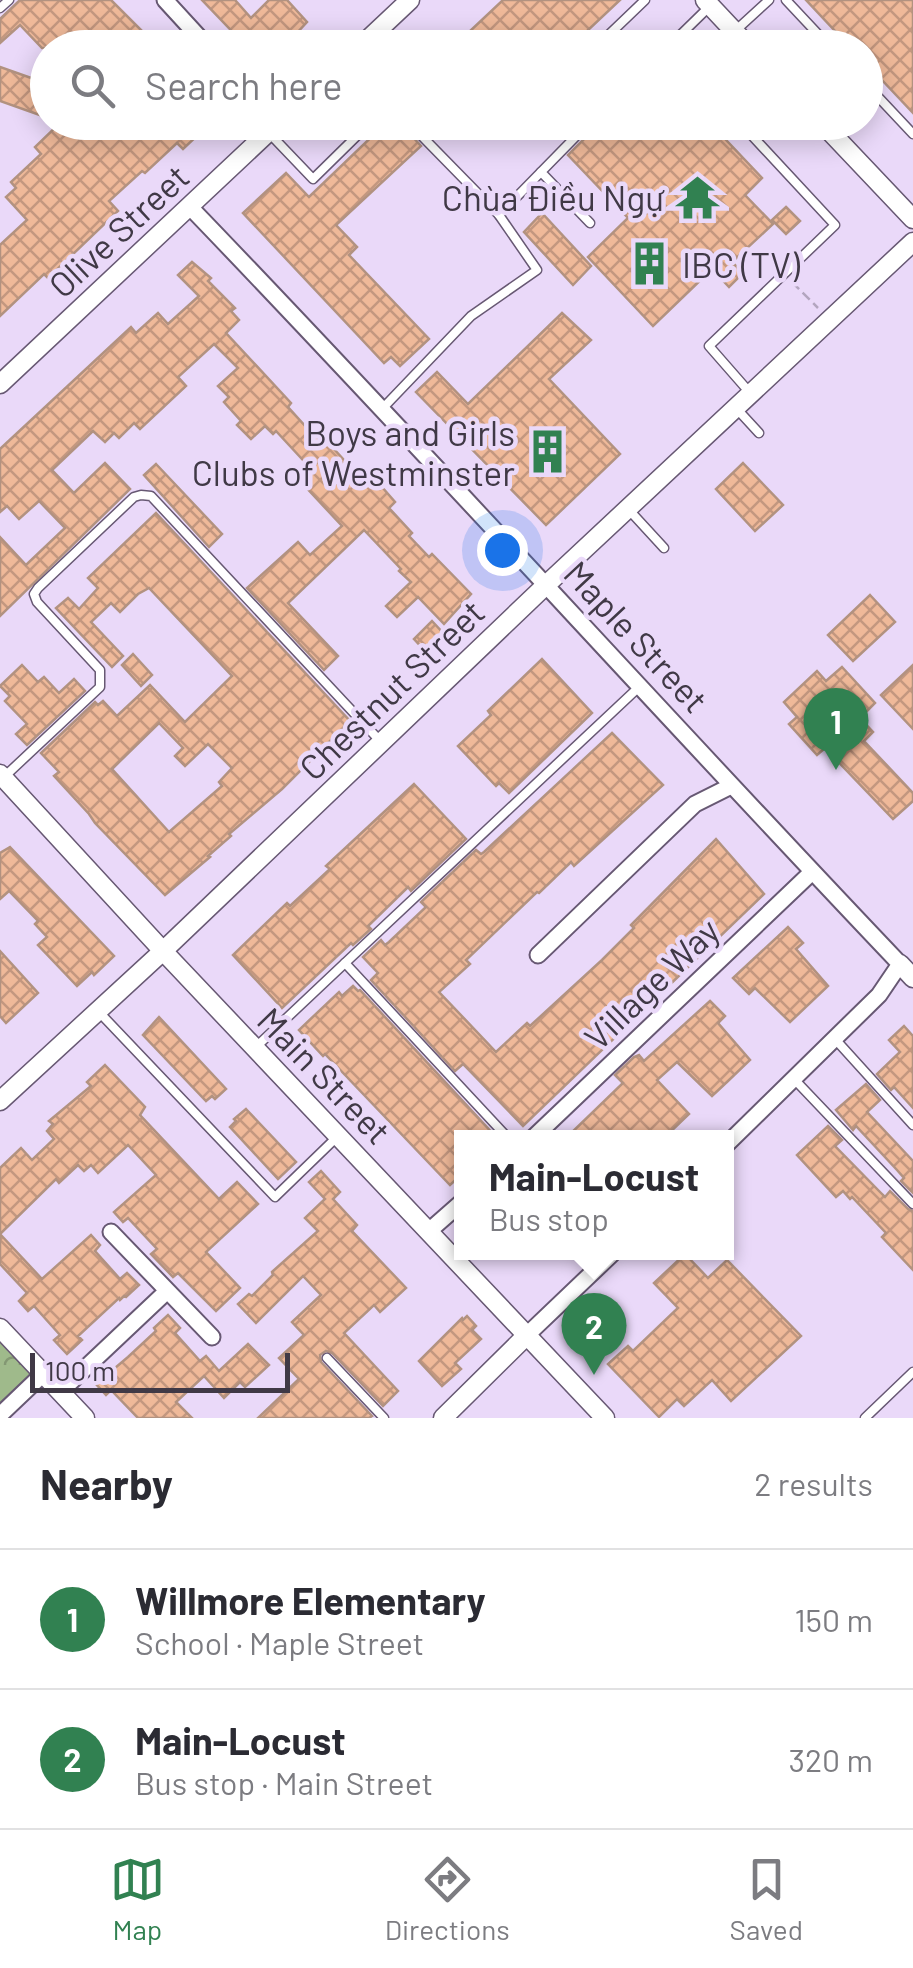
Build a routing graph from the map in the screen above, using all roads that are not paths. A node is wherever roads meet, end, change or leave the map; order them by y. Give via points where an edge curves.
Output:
1 (9, 0) edge
2 (165, 0) edge
3 (410, 0) edge
4 (644, 0) edge
5 (769, 0) edge
6 (786, 0) edge
7 (708, 3) edge
8 (0, 8) edge
9 (193, 30) edge
10 (379, 30) edge
11 (613, 30) edge
12 (683, 30) edge
13 (732, 30) edge
14 (736, 30) edge
15 (814, 30) edge
16 (883, 102) edge
17 (913, 134) edge
18 (261, 140) edge
19 (283, 140) edge
20 (353, 140) edge
21 (426, 140) edge
22 (572, 140) edge
23 (756, 140) edge
24 (838, 140) edge
25 (541, 172) junction
26 (190, 207) junction
27 (499, 214) junction
28 (913, 219) edge
29 (590, 223) dead end
30 (913, 242) edge
31 (0, 384) edge
32 (751, 394) junction
33 (382, 408) junction
34 (736, 408) junction
35 (759, 433) dead end
36 (628, 508) junction
37 (664, 548) dead end
38 (546, 585) junction
39 (639, 688) junction
40 (382, 743) junction
41 (2, 775) edge
42 (732, 786) junction
43 (812, 872) junction
44 (163, 951) junction
45 (538, 955) dead end
46 (345, 963) junction
47 (906, 971) edge
48 (98, 1011) junction
49 (835, 1039) junction
50 (255, 1048) junction
51 (794, 1079) junction
52 (0, 1101) edge
53 (913, 1125) edge
54 (501, 1130) edge
55 (541, 1130) edge
56 (338, 1136) junction
57 (734, 1137) edge
58 (913, 1204) edge
59 (454, 1209) edge
60 (430, 1231) junction
61 (111, 1232) dead end
62 (454, 1257) edge
63 (457, 1260) edge
64 (606, 1260) edge
65 (166, 1292) junction
66 (0, 1328) edge
67 (527, 1335) junction
68 (212, 1337) dead end
69 (327, 1358) dead end
70 (913, 1372) edge
71 (43, 1374) junction
72 (60, 1392) junction
73 (0, 1415) edge
74 (84, 1418) edge
75 (384, 1418) edge
76 (443, 1418) edge
77 (605, 1418) edge
78 (865, 1418) edge

1 - 8 lane
2 - 9 street
3 - 10 street
4 - 11 lane
5 - 14 lane
6 - 15 lane
7 - 12 lane
7 - 13 street
16 - 17 lane
18 - 26 street, Olive Street
19 - 20 lane via 313,179
21 - 27 lane
22 - 25 lane
23 - 32 lane via 835,224 708,346
24 - 28 street
25 - 27 lane
25 - 29 lane
26 - 31 street, Olive Street
26 - 33 street, Maple Street
27 - 33 lane via 536,270 472,316
30 - 32 street, Chestnut Street
32 - 34 street, Chestnut Street
33 - 38 street, Maple Street
34 - 35 lane
34 - 36 street, Chestnut Street
36 - 37 lane
36 - 38 street, Chestnut Street
38 - 39 street, Maple Street
38 - 40 street, Chestnut Street
39 - 42 street, Maple Street
39 - 46 lane
40 - 41 lane via 151,496 141,495 34,594 100,670 100,687
40 - 44 street, Chestnut Street
41 - 44 street, Main Street
42 - 43 street, Maple Street
42 - 45 street via 695,804
43 - 47 street, Maple Street
43 - 55 street, Village Way
44 - 48 street, Chestnut Street
44 - 50 street, Main Street
46 - 50 lane
46 - 54 lane
47 - 49 street
48 - 52 street, Chestnut Street
48 - 56 lane via 276,1197
49 - 51 street
49 - 53 lane
50 - 56 street, Main Street
51 - 57 street
51 - 58 lane
56 - 60 street, Main Street
59 - 60 street
60 - 62 street, Main Street
61 - 65 street
63 - 67 street, Main Street
64 - 67 street
65 - 68 street
65 - 72 street
66 - 71 street
67 - 76 street
67 - 77 street, Main Street
69 - 75 lane
70 - 78 lane
71 - 72 street
71 - 73 street
72 - 74 street

